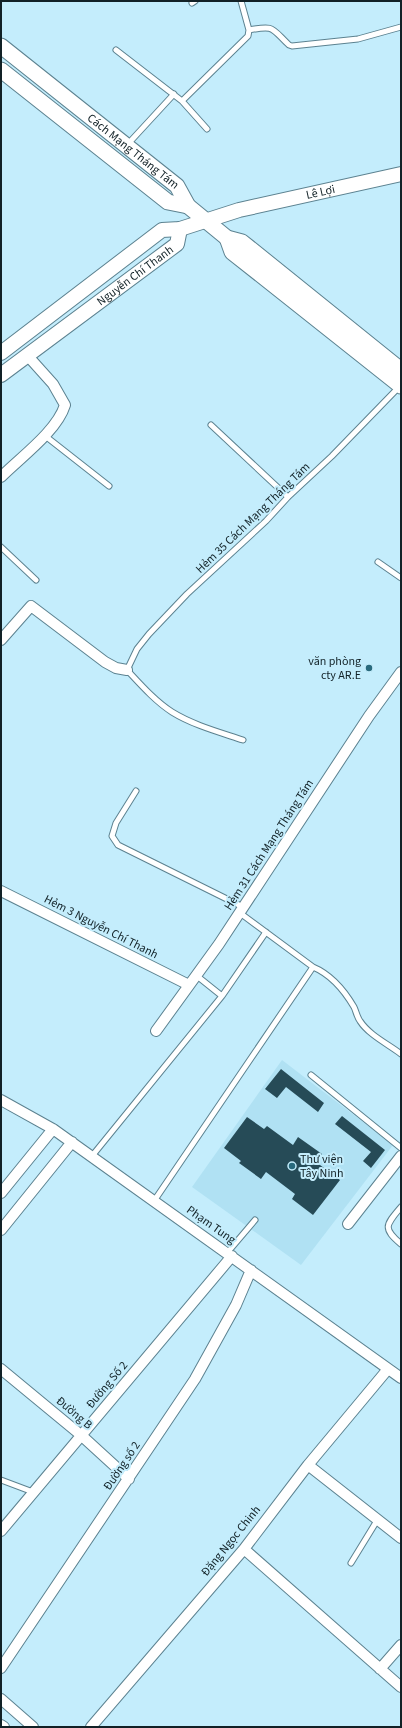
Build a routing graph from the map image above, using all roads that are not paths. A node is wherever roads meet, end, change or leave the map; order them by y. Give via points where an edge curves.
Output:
1 (241, 1) edge
2 (401, 27) edge
3 (249, 30) junction
4 (1, 46) edge
5 (116, 50) dead end
6 (1, 70) edge
7 (174, 94) junction
8 (182, 101) junction
9 (207, 128) dead end
10 (127, 145) junction
11 (401, 174) edge
12 (188, 206) junction
13 (206, 220) junction
14 (180, 229) junction
15 (51, 313) junction
16 (63, 327) junction
17 (1, 352) edge
18 (27, 355) junction
19 (397, 369) edge
20 (1, 375) edge
21 (401, 386) edge
22 (210, 425) dead end
23 (44, 435) junction
24 (1, 476) edge
25 (109, 486) dead end
26 (288, 497) junction
27 (1, 547) edge
28 (378, 562) dead end
29 (401, 578) edge
30 (36, 580) dead end
31 (1, 640) edge
32 (127, 670) junction
33 (401, 672) edge
34 (243, 740) dead end
35 (136, 792) dead end
36 (1, 892) edge
37 (241, 910) junction
38 (266, 932) junction
39 (313, 967) junction
40 (197, 976) junction
41 (189, 986) junction
42 (222, 996) junction
43 (156, 1031) dead end
44 (401, 1054) edge
45 (311, 1075) dead end
46 (1, 1100) edge
47 (53, 1129) junction
48 (72, 1142) junction
49 (401, 1148) edge
50 (92, 1156) junction
51 (401, 1156) edge
52 (1, 1193) edge
53 (154, 1201) junction
54 (401, 1207) edge
55 (255, 1220) dead end
56 (348, 1224) dead end
57 (1, 1230) edge
58 (401, 1244) edge
59 (230, 1255) junction
60 (251, 1270) junction
61 (1, 1369) edge
62 (388, 1369) junction
63 (401, 1378) edge
64 (82, 1436) junction
65 (308, 1465) junction
66 (129, 1479) junction
67 (1, 1480) edge
68 (32, 1492) junction
69 (378, 1519) junction
70 (1, 1531) edge
71 (401, 1538) edge
72 (244, 1549) junction
73 (351, 1563) dead end
74 (401, 1645) edge
75 (1, 1668) edge
76 (380, 1669) junction
77 (401, 1687) edge
78 (1, 1699) edge
79 (1, 1725) edge
80 (4, 1727) edge
81 (33, 1727) edge
82 (91, 1727) edge

1 - 3 lane
2 - 3 lane via 358,39 292,46 273,29 267,27
3 - 8 lane via 248,36
4 - 10 main road, Cách Mạng Tháng Tám
5 - 7 lane
6 - 12 main road, Cách Mạng Tháng Tám via 168,202
7 - 8 lane
7 - 10 lane
8 - 9 lane
10 - 12 main road, Cách Mạng Tháng Tám via 177,186
11 - 13 street, Lê Lợi via 239,210
12 - 13 main road
13 - 14 street, Lê Lợi
13 - 19 main road via 227,238 232,252
14 - 15 street, Nguyễn Chí Thanh via 162,230
14 - 16 street, Nguyễn Chí Thanh via 177,244
15 - 16 street
15 - 17 street, Nguyễn Chí Thanh
16 - 18 street, Nguyễn Chí Thanh
18 - 20 street, Nguyễn Chí Thanh
18 - 23 street via 53,384 65,405 62,414
19 - 21 main road
21 - 26 lane, Hẻm 35 Cách Mạng Tháng Tám
22 - 26 lane
23 - 24 street
23 - 25 lane
26 - 32 lane, Hẻm 35 Cách Mạng Tháng Tám via 149,634 138,648
27 - 30 lane
28 - 29 lane
31 - 32 street via 32,606 105,662
32 - 34 lane via 172,712 191,722
33 - 37 street, Hẻm 31 Cách Mạng Tháng Tám via 369,716
35 - 37 lane via 116,823 112,836 118,845
36 - 41 street, Hẻm 3 Nguyễn Chí Thanh
37 - 38 lane
37 - 40 street, Hẻm 31 Cách Mạng Tháng Tám
38 - 39 lane
38 - 42 lane
39 - 44 lane via 334,979 354,1007 360,1022
39 - 53 lane
40 - 41 street, Hẻm 31 Cách Mạng Tháng Tám
40 - 42 lane
41 - 43 street, Hẻm 31 Cách Mạng Tháng Tám
42 - 50 lane
45 - 49 lane
46 - 47 street, Phạm Tung
47 - 48 street, Phạm Tung
47 - 52 street
48 - 50 street, Phạm Tung
48 - 57 street
50 - 53 street, Phạm Tung
51 - 56 street
53 - 59 street, Phạm Tung
54 - 58 lane via 390,1221 388,1229 390,1235
55 - 59 lane
59 - 60 street, Phạm Tung
59 - 64 street, Đường Số 2
60 - 62 street, Phạm Tung
60 - 66 street, Đường số 2 via 236,1305 195,1379
61 - 64 street, Đường B
62 - 63 street, Phạm Tung
62 - 65 street, Đặng Ngọc Chinh
64 - 66 street, Đường B
64 - 68 street, Đường Số 2
65 - 69 street
65 - 72 street, Đặng Ngọc Chinh
66 - 75 street, Đường số 2
67 - 68 lane
68 - 70 street, Đường Số 2
69 - 71 street
69 - 73 lane
72 - 76 street
72 - 82 street, Đặng Ngọc Chinh
74 - 76 street
76 - 77 street
78 - 81 street
79 - 80 street

